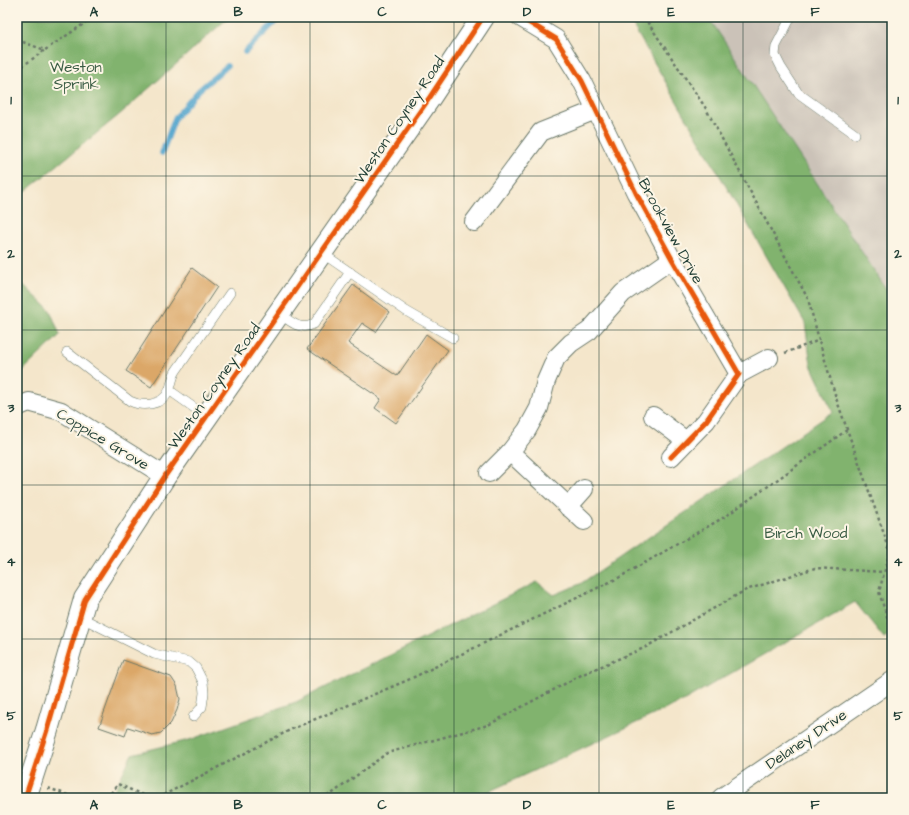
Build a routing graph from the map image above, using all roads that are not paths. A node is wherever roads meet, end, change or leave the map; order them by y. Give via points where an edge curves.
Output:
1 (483, 17) edge
2 (520, 17) edge
3 (791, 17) edge
4 (596, 110) junction
5 (855, 134) dead end
6 (474, 222) dead end
7 (322, 253) junction
8 (672, 259) junction
9 (350, 272) junction
10 (230, 293) dead end
11 (280, 314) junction
12 (453, 338) dead end
13 (67, 352) dead end
14 (769, 358) road end
15 (739, 374) junction
16 (169, 390) junction
17 (17, 407) edge
18 (653, 416) dead end
19 (207, 417) junction
20 (686, 441) junction
21 (510, 452) junction
22 (671, 457) dead end
23 (489, 473) dead end
24 (165, 476) junction
25 (584, 489) dead end
26 (568, 506) junction
27 (584, 521) dead end
28 (80, 617) junction
29 (892, 681) edge
30 (193, 717) dead end
31 (28, 789) edge
32 (721, 798) edge

1 - 7 street, Weston Coyney Road
2 - 4 street, Brookview Drive via 556,39 582,81
3 - 5 lane via 776,46 775,55 781,67 798,93
4 - 6 street via 541,132
4 - 8 street, Brookview Drive via 636,193
7 - 9 lane
7 - 11 street, Weston Coyney Road
8 - 15 street, Brookview Drive
8 - 21 street via 623,293 589,331 570,343 556,358 546,381 540,408
9 - 11 lane via 314,324 298,327
9 - 12 lane via 406,311
10 - 16 lane via 172,377
11 - 19 street, Weston Coyney Road
13 - 16 lane via 137,404 154,403
14 - 15 street
15 - 20 street via 706,421
16 - 19 lane
17 - 24 street, Coppice Grove via 29,402 61,411
18 - 20 street
19 - 24 street, Weston Coyney Road
20 - 22 street
21 - 23 street
21 - 26 street
24 - 28 street, Weston Coyney Road via 85,599
25 - 26 street
26 - 27 street
28 - 30 lane via 154,654 189,662 196,668 203,682 204,693 202,707
28 - 31 street, Weston Coyney Road
29 - 32 street, Delaney Drive

